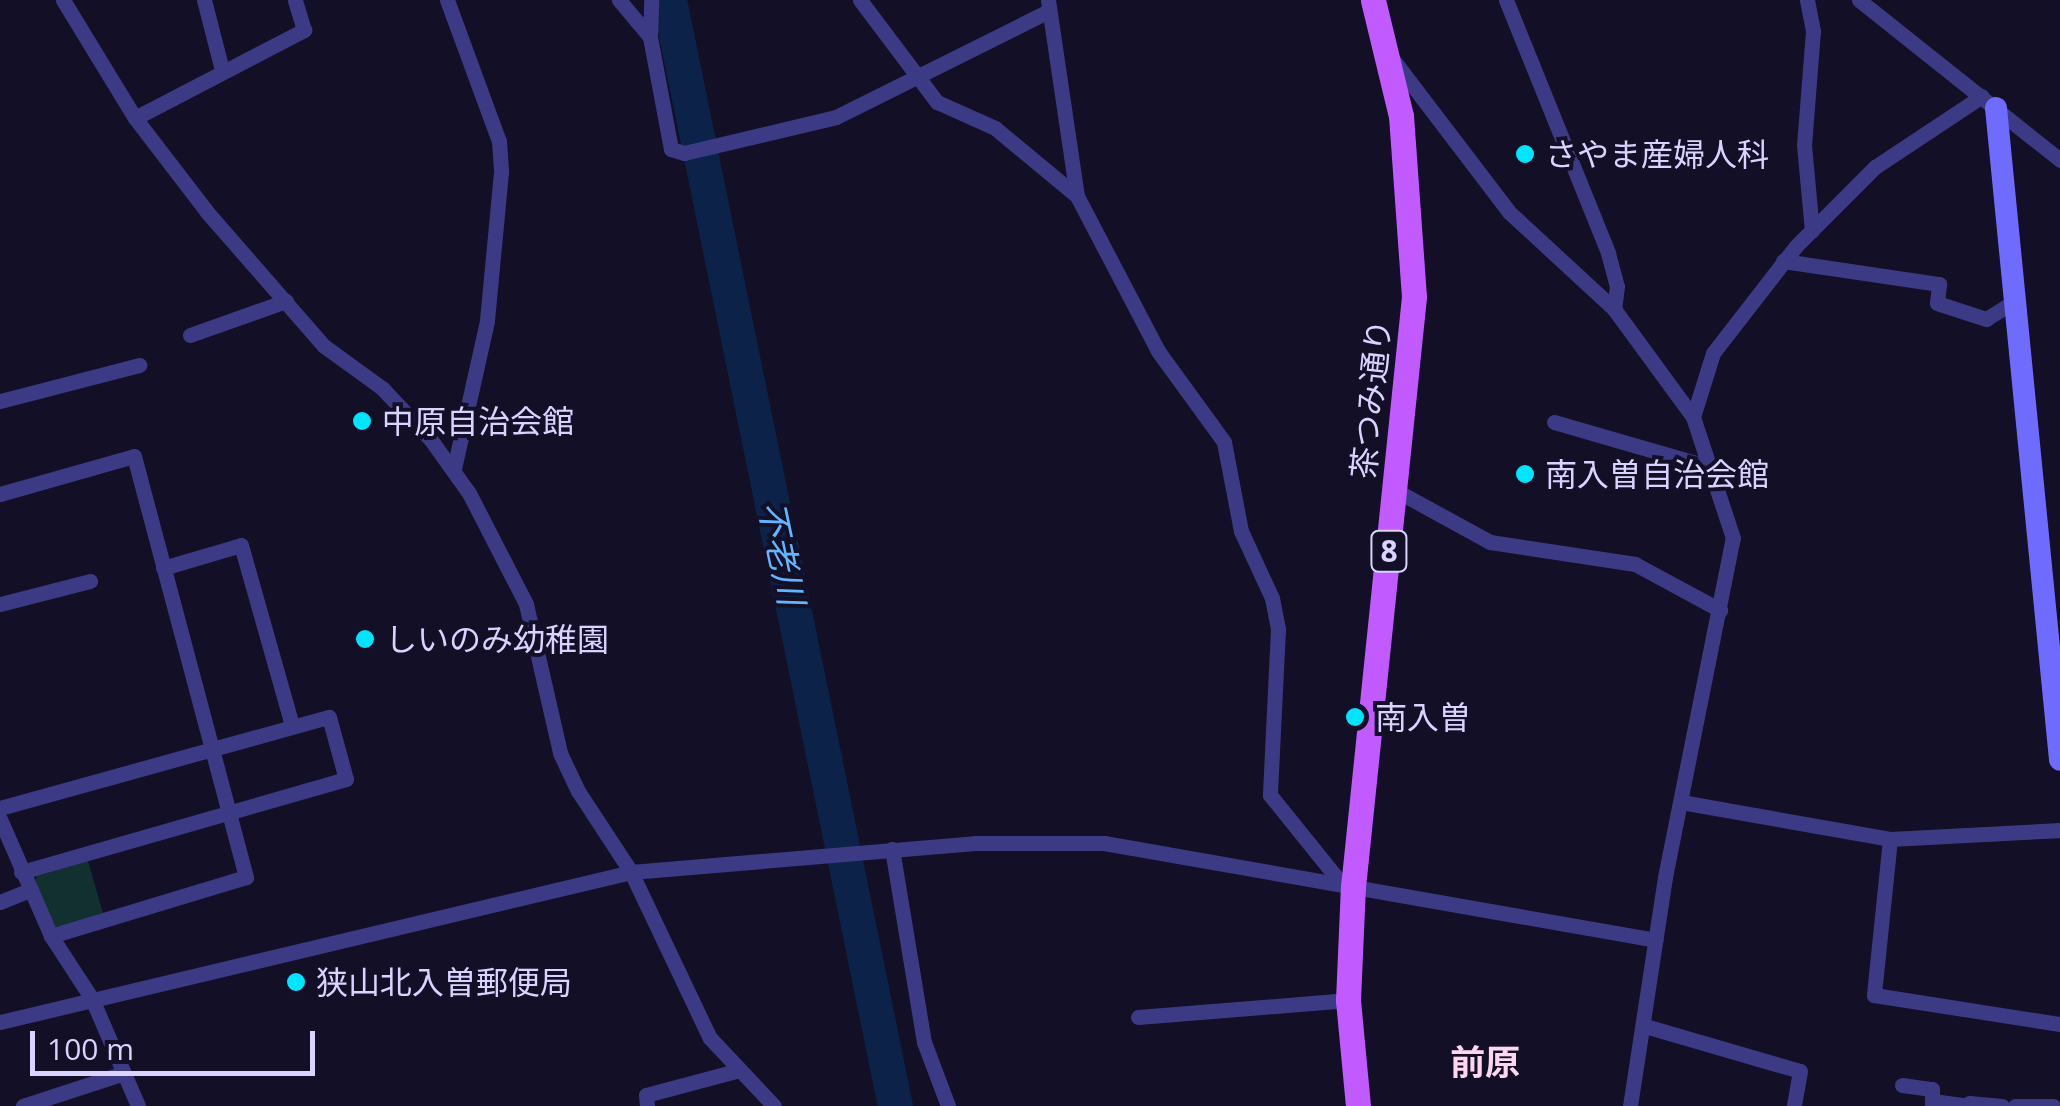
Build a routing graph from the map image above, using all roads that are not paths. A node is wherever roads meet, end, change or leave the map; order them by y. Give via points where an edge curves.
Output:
1 (63, 0) edge
2 (204, 0) edge
3 (295, 0) edge
4 (447, 0) edge
5 (619, 0) edge
6 (651, 0) edge
7 (860, 0) edge
8 (1373, 0) edge
9 (1506, 0) edge
10 (1807, 0) edge
11 (1859, 0) edge
12 (1049, 6) edge
13 (650, 37) junction
14 (1389, 54) junction
15 (222, 70) junction
16 (916, 76) junction
17 (1989, 102) junction
18 (135, 118) junction
19 (2060, 160) edge
20 (1077, 196) junction
21 (1812, 232) junction
22 (1782, 261) junction
23 (286, 301) junction
24 (2013, 302) junction
25 (1614, 310) junction
26 (190, 335) dead end
27 (140, 365) dead end
28 (0, 401) edge
29 (1694, 417) junction
30 (1554, 422) dead end
31 (1710, 466) junction
32 (454, 470) junction
33 (1396, 490) junction
34 (0, 494) edge
35 (163, 568) junction
36 (90, 580) dead end
37 (0, 604) edge
38 (1720, 610) junction
39 (292, 725) junction
40 (213, 746) junction
41 (2060, 760) edge
42 (1681, 802) junction
43 (0, 808) edge
44 (231, 812) junction
45 (1, 826) edge
46 (2060, 830) edge
47 (1890, 839) junction
48 (892, 850) junction
49 (21, 872) junction
50 (631, 872) junction
51 (1347, 885) junction
52 (29, 890) junction
53 (0, 902) edge
54 (51, 936) junction
55 (1656, 940) junction
56 (92, 999) junction
57 (1348, 1000) junction
58 (1138, 1017) dead end
59 (0, 1022) edge
60 (2060, 1024) edge
61 (1645, 1026) junction
62 (740, 1070) junction
63 (121, 1074) junction
64 (1902, 1086) dead end
65 (1932, 1103) edge
66 (1969, 1105) edge
67 (23, 1106) edge
68 (138, 1106) edge
69 (646, 1106) edge
70 (774, 1106) edge
71 (948, 1106) edge
72 (1358, 1106) edge
73 (1630, 1106) edge
74 (1794, 1106) edge
75 (2002, 1106) edge
76 (2015, 1106) edge
77 (2052, 1106) edge

1 - 18 street
2 - 15 street
3 - 15 street via 304,30
4 - 32 street via 499,140 501,172 488,321
5 - 13 street
6 - 13 street
7 - 16 street
8 - 14 main road, 茶つみ通り / 8
9 - 25 street via 1608,253 1617,286
10 - 21 street via 1813,31 1804,146
11 - 17 street
12 - 16 street
12 - 20 street
13 - 16 street via 672,149 684,153 836,117
14 - 25 street via 1509,212
14 - 33 main road, 茶つみ通り / 8 via 1414,239
15 - 18 street
16 - 20 street via 937,102 995,128
17 - 19 street
17 - 21 street via 1874,167
17 - 24 street
18 - 23 street
20 - 51 street via 1148,336 1224,442 1241,531 1262,568 1278,629 1270,795
21 - 22 street
22 - 24 street via 1938,284 1937,302 1986,319
22 - 29 street via 1723,332
23 - 26 street
23 - 32 street via 324,346 382,388
24 - 41 street
25 - 29 street
27 - 28 street
29 - 31 street
30 - 31 street
31 - 38 street via 1733,538
32 - 50 street via 526,604 560,753
33 - 38 street via 1490,542 1635,564
33 - 51 main road, 茶つみ通り / 8
34 - 35 street via 134,456
35 - 39 street via 241,545
35 - 40 street
36 - 37 street
38 - 42 street
39 - 40 street
39 - 44 street via 329,716 346,779
40 - 43 street
40 - 44 street
42 - 47 street
42 - 55 street
44 - 49 street
44 - 54 street via 246,877
45 - 49 street
46 - 47 street
47 - 60 street via 1874,995
48 - 50 street
48 - 51 street via 1104,843
48 - 71 street via 924,1042
49 - 52 street
50 - 56 street
50 - 62 street via 710,1038
51 - 55 street
51 - 57 main road, 茶つみ通り / 8
52 - 53 street
52 - 54 street
54 - 56 street
55 - 61 street
56 - 59 street
56 - 63 street
57 - 58 street
57 - 72 main road, 茶つみ通り / 8
61 - 73 street
61 - 74 street via 1800,1071
62 - 69 street via 646,1096
62 - 70 street
63 - 67 street
63 - 68 street
64 - 65 street via 1932,1089
65 - 66 street
66 - 75 street
76 - 77 street

